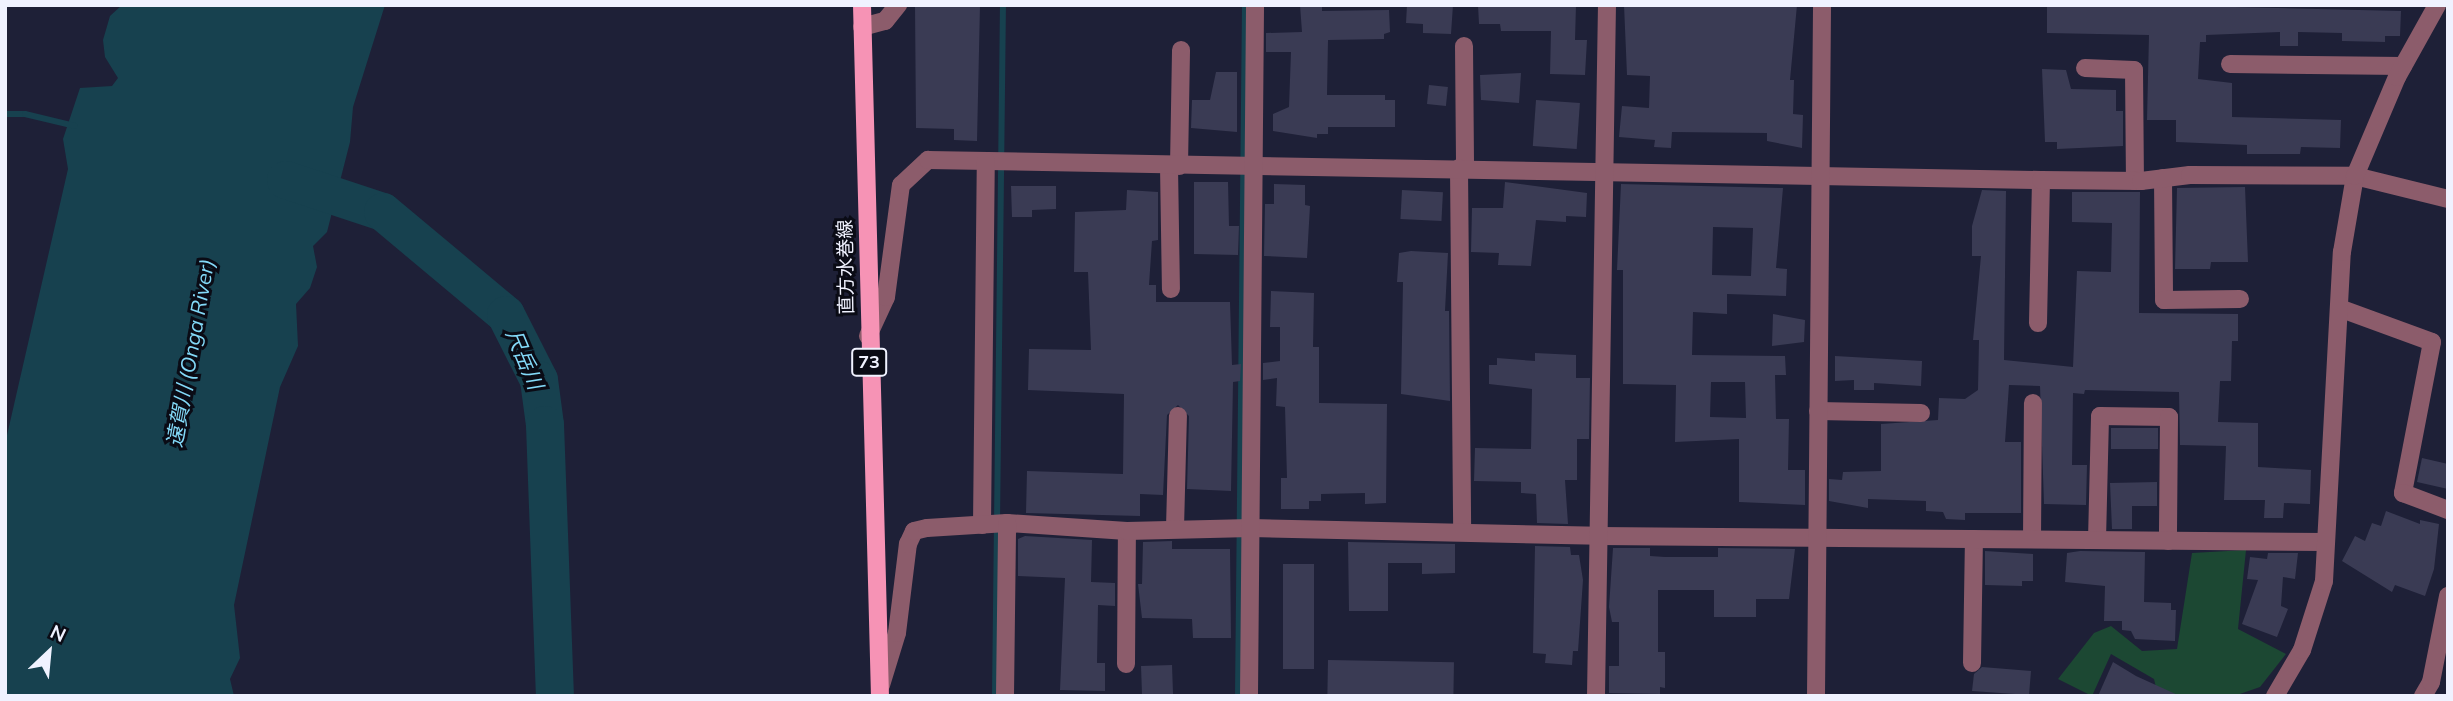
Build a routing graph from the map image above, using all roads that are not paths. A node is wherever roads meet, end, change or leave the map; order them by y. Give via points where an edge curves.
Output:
1 (862, 5) edge
2 (898, 5) edge
3 (1255, 5) edge
4 (1607, 5) edge
5 (1822, 5) edge
6 (2437, 5) edge
7 (862, 27) junction
8 (1464, 46) dead end
9 (1181, 50) dead end
10 (2230, 64) dead end
11 (2403, 66) junction
12 (2085, 68) dead end
13 (995, 162) junction
14 (1246, 165) junction
15 (1174, 166) junction
16 (1462, 169) junction
17 (1604, 175) junction
18 (2355, 176) junction
19 (1819, 177) junction
20 (2163, 178) junction
21 (2041, 180) junction
22 (2135, 181) junction
23 (2448, 199) edge
24 (1171, 289) dead end
25 (2240, 299) dead end
26 (2339, 308) junction
27 (2038, 323) dead end
28 (868, 336) junction
29 (2033, 403) dead end
30 (1818, 411) junction
31 (1921, 413) dead end
32 (1178, 416) dead end
33 (2448, 510) edge
34 (996, 524) junction
35 (1175, 528) junction
36 (1244, 528) junction
37 (1127, 531) junction
38 (1462, 531) junction
39 (1598, 536) junction
40 (1818, 537) junction
41 (1974, 539) junction
42 (2032, 539) junction
43 (2097, 540) junction
44 (2168, 541) junction
45 (2326, 542) junction
46 (2448, 596) edge
47 (1972, 663) dead end
48 (1126, 664) dead end
49 (880, 692) edge
50 (1005, 696) edge
51 (1249, 696) edge
52 (1597, 696) edge
53 (1816, 696) edge
54 (2275, 696) edge
55 (2423, 696) edge

1 - 7 main road, 直方水巻線 / 73
2 - 7 street via 885,21
3 - 14 street
4 - 17 street
5 - 19 street
6 - 11 street
7 - 28 main road, 直方水巻線 / 73
8 - 16 street
9 - 15 street
10 - 11 street
11 - 18 street
12 - 22 street via 2134,70
13 - 15 street
13 - 28 street via 928,160 901,185 886,297
13 - 34 street
14 - 15 street
14 - 16 street
14 - 36 street
15 - 24 street
16 - 17 street
16 - 38 street
17 - 19 street
17 - 39 street
18 - 20 street
18 - 23 street
18 - 26 street
19 - 21 street
19 - 30 street
20 - 22 street
20 - 25 street via 2164,300
21 - 22 street
21 - 27 street
26 - 33 street via 2432,342 2403,493
26 - 45 street
28 - 49 main road, 直方水巻線 / 73
29 - 42 street
30 - 31 street
30 - 40 street
32 - 35 street
34 - 37 street
34 - 49 street via 914,531 897,633
34 - 50 street
35 - 36 street
35 - 37 street
36 - 38 street
36 - 51 street
37 - 48 street
38 - 39 street
39 - 40 street
39 - 52 street
40 - 41 street
40 - 53 street
41 - 42 street
41 - 47 street
42 - 43 street
43 - 44 street
43 - 44 street via 2100,416 2169,417
44 - 45 street
45 - 54 street via 2318,609 2302,650
46 - 55 street via 2431,682

